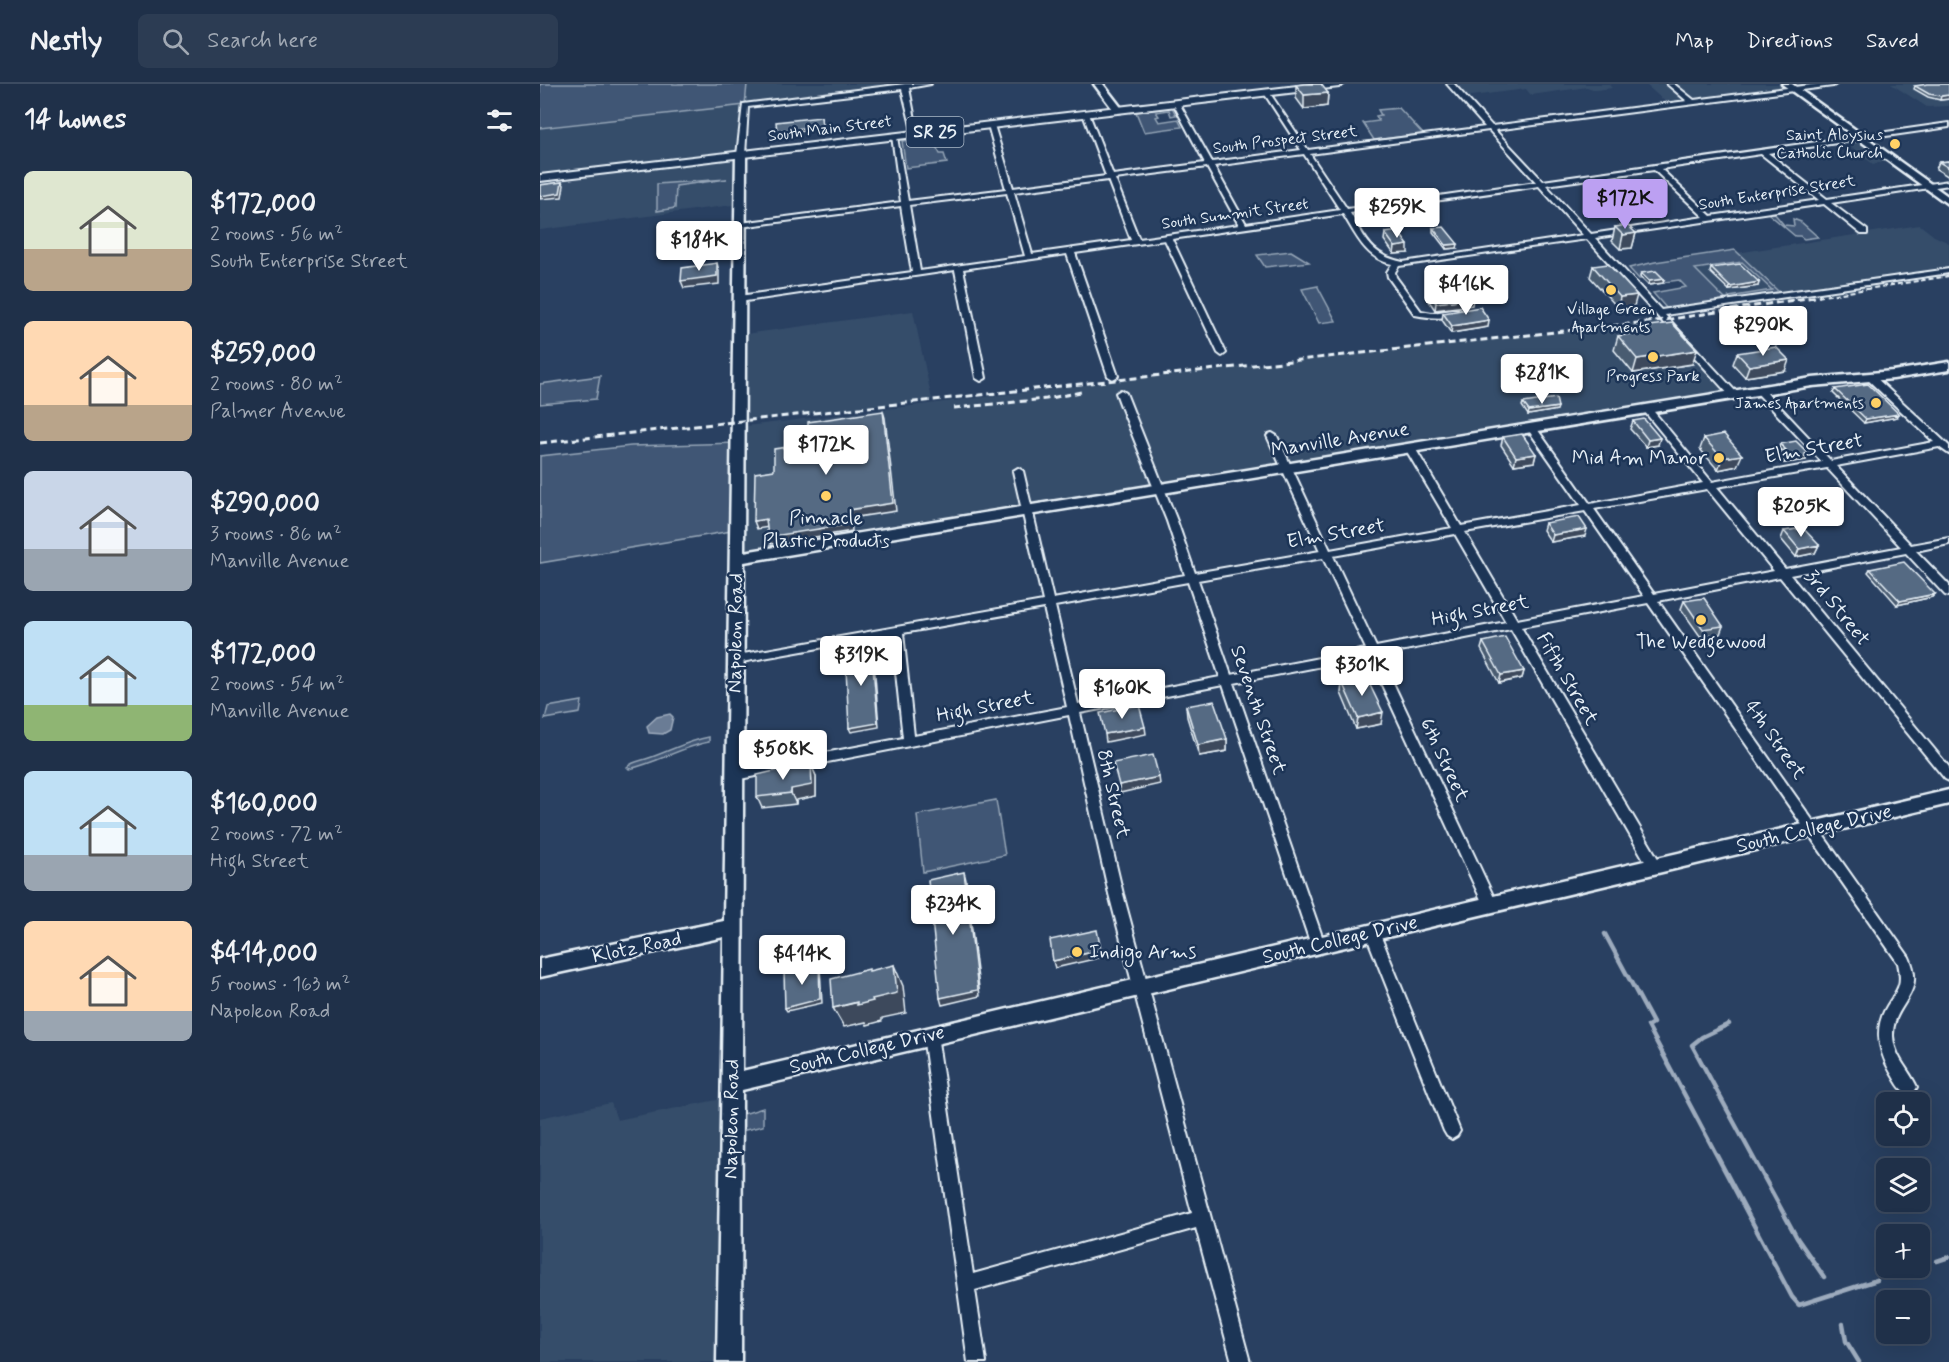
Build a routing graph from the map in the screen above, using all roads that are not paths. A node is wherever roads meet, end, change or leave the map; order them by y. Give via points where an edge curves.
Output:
1 (928, 84) edge
2 (1098, 84) edge
3 (1339, 84) edge
4 (1450, 84) edge
5 (1670, 84) edge
6 (1833, 84) edge
7 (906, 86) junction
8 (1789, 86) edge
9 (1267, 93) junction
10 (1692, 102) junction
11 (1176, 103) junction
12 (1118, 110) junction
13 (1086, 114) junction
14 (991, 125) junction
15 (1949, 125) edge
16 (1491, 128) junction
17 (916, 134) junction
18 (894, 137) junction
19 (1859, 137) junction
20 (1305, 151) junction
21 (1761, 151) junction
22 (741, 155) junction
23 (1209, 164) junction
24 (1654, 166) junction
25 (1111, 176) junction
26 (540, 178) edge
27 (1541, 182) junction
28 (1949, 183) edge
29 (1928, 186) junction
30 (1009, 190) junction
31 (1824, 201) junction
32 (1949, 202) edge
33 (904, 203) junction
34 (1344, 212) junction
35 (1710, 219) junction
36 (740, 225) junction
37 (1243, 226) junction
38 (1864, 232) dead end
39 (1167, 237) junction
40 (1590, 237) junction
41 (1136, 242) junction
42 (1070, 251) junction
43 (1029, 257) junction
44 (1396, 264) junction
45 (958, 267) junction
46 (1949, 272) edge
47 (916, 273) junction
48 (740, 299) junction
49 (1464, 312) edge
50 (1659, 313) junction
51 (1222, 352) dead end
52 (1949, 366) edge
53 (1113, 376) dead end
54 (1870, 377) junction
55 (981, 378) dead end
56 (1760, 391) junction
57 (1121, 393) dead end
58 (1734, 395) junction
59 (1647, 409) junction
60 (1532, 428) junction
61 (1272, 436) dead end
62 (1410, 448) junction
63 (1946, 448) edge
64 (1829, 465) junction
65 (1287, 469) junction
66 (1018, 471) dead end
67 (1712, 485) junction
68 (1160, 489) junction
69 (1588, 507) junction
70 (1028, 510) junction
71 (1459, 530) junction
72 (1949, 541) edge
73 (1909, 549) junction
74 (1328, 554) junction
75 (737, 558) junction
76 (1783, 573) junction
77 (1191, 578) junction
78 (1949, 592) edge
79 (1651, 598) junction
80 (1048, 603) junction
81 (1515, 624) junction
82 (897, 630) junction
83 (1373, 652) junction
84 (736, 659) junction
85 (1227, 680) junction
86 (1074, 709) junction
87 (909, 741) junction
88 (735, 775) junction
89 (1949, 776) edge
90 (1949, 797) edge
91 (1814, 828) junction
92 (1655, 866) junction
93 (1490, 904) junction
94 (734, 927) junction
95 (1372, 932) junction
96 (1318, 945) junction
97 (540, 968) edge
98 (1140, 986) junction
99 (930, 1035) junction
100 (732, 1083) junction
101 (1909, 1087) dead end
102 (1452, 1131) dead end
103 (1201, 1219) junction
104 (966, 1284) junction
105 (729, 1362) edge
106 (977, 1362) edge
107 (1241, 1362) edge

1 - 7 street
2 - 12 street
3 - 9 main road, South Main Street / SR 25
4 - 16 street
5 - 10 street
6 - 8 street, South Prospect Street
7 - 17 street
7 - 22 street via 745,105
8 - 10 street, South Prospect Street
8 - 19 street
9 - 11 main road, South Main Street / SR 25
9 - 20 street
10 - 16 street, South Prospect Street
11 - 12 main road, South Main Street / SR 25
11 - 23 street
12 - 13 main road, South Main Street / SR 25
13 - 14 main road, South Main Street / SR 25
13 - 25 street
14 - 17 main road, South Main Street / SR 25
14 - 30 street
15 - 19 street, South Summit Street
16 - 20 street, South Prospect Street
16 - 27 street
17 - 18 main road, South Main Street / SR 25
18 - 22 main road, South Main Street / SR 25
18 - 33 street
19 - 21 street, South Summit Street
19 - 29 street
20 - 23 street, South Prospect Street
20 - 34 street
21 - 24 street, South Summit Street
21 - 31 street
22 - 26 main road, South Main Street / SR 25
22 - 36 street, Napoleon Road
23 - 25 street, South Prospect Street
23 - 37 street
24 - 27 street, South Summit Street
24 - 35 street
25 - 30 street, South Prospect Street
25 - 41 street
27 - 34 street, South Summit Street
27 - 40 street
28 - 29 street, South Enterprise Street
29 - 31 street, South Enterprise Street
29 - 32 street
30 - 33 street, South Prospect Street
30 - 43 street
31 - 35 street, South Enterprise Street
31 - 38 street
33 - 36 street, South Prospect Street
33 - 47 street
34 - 37 street, South Summit Street
34 - 44 street via 1371,252
35 - 40 street, South Enterprise Street
36 - 48 street, Napoleon Road
37 - 39 street, South Summit Street
39 - 41 street, South Summit Street
39 - 51 street
40 - 44 street, South Enterprise Street
40 - 50 street
41 - 42 street, South Summit Street
42 - 43 street, South Summit Street
42 - 53 street
43 - 45 street, South Summit Street
44 - 49 street via 1392,277 1418,313 1432,316
45 - 47 street, South Summit Street
45 - 55 street
46 - 50 street
47 - 48 street, South Summit Street
48 - 75 street, Napoleon Road
50 - 58 street
52 - 54 street, Manville Avenue
54 - 56 street, Manville Avenue
54 - 63 street
56 - 58 street, Manville Avenue
56 - 64 street
57 - 68 street, Seventh Street
58 - 59 street, Manville Avenue
59 - 60 street, Manville Avenue
59 - 67 street, 3rd Street
60 - 62 street, Manville Avenue
60 - 69 street, 4th Street
61 - 65 street, 6th Street
62 - 65 street, Manville Avenue
62 - 71 street, Fifth Street
63 - 64 street, Elm Street
64 - 67 street, Elm Street
64 - 73 street
65 - 68 street, Manville Avenue
65 - 74 street, 6th Street
66 - 70 street, 8th Street
67 - 69 street, Elm Street
67 - 76 street, 3rd Street
68 - 70 street, Manville Avenue
68 - 77 street, Seventh Street
69 - 71 street, Elm Street
69 - 79 street, 4th Street
70 - 75 street, Manville Avenue
70 - 80 street, 8th Street
71 - 74 street, Elm Street
71 - 81 street, Fifth Street
72 - 73 street, High Street
73 - 76 street, High Street
73 - 78 street
74 - 77 street, Elm Street
74 - 83 street, 6th Street
75 - 84 street, Napoleon Road
76 - 79 street, High Street
76 - 89 street, 3rd Street
77 - 80 street, Elm Street
77 - 85 street, Seventh Street
79 - 81 street, High Street
79 - 91 street, 4th Street
80 - 82 street, Elm Street
80 - 86 street, 8th Street
81 - 83 street, High Street
81 - 92 street, Fifth Street
82 - 84 street, Elm Street
82 - 87 street
83 - 85 street, High Street
83 - 93 street, 6th Street
84 - 88 street, Napoleon Road
85 - 86 street, High Street
85 - 96 street, Seventh Street
86 - 87 street, High Street
86 - 98 street, 8th Street
87 - 88 street, High Street
88 - 94 street, Napoleon Road
90 - 91 street, South College Drive
91 - 92 street, South College Drive
91 - 101 street, 4th Street via 1904,961 1907,986 1886,1026 1890,1057
92 - 93 street, South College Drive
93 - 95 street, South College Drive
94 - 97 street, Klotz Road
94 - 100 street, Napoleon Road
95 - 96 street, South College Drive
95 - 102 street
96 - 98 street, South College Drive
98 - 99 street, South College Drive
98 - 103 street, 8th Street
99 - 100 street, South College Drive
99 - 104 street
100 - 105 street, Napoleon Road
103 - 104 street
103 - 107 street, 8th Street
104 - 106 street

